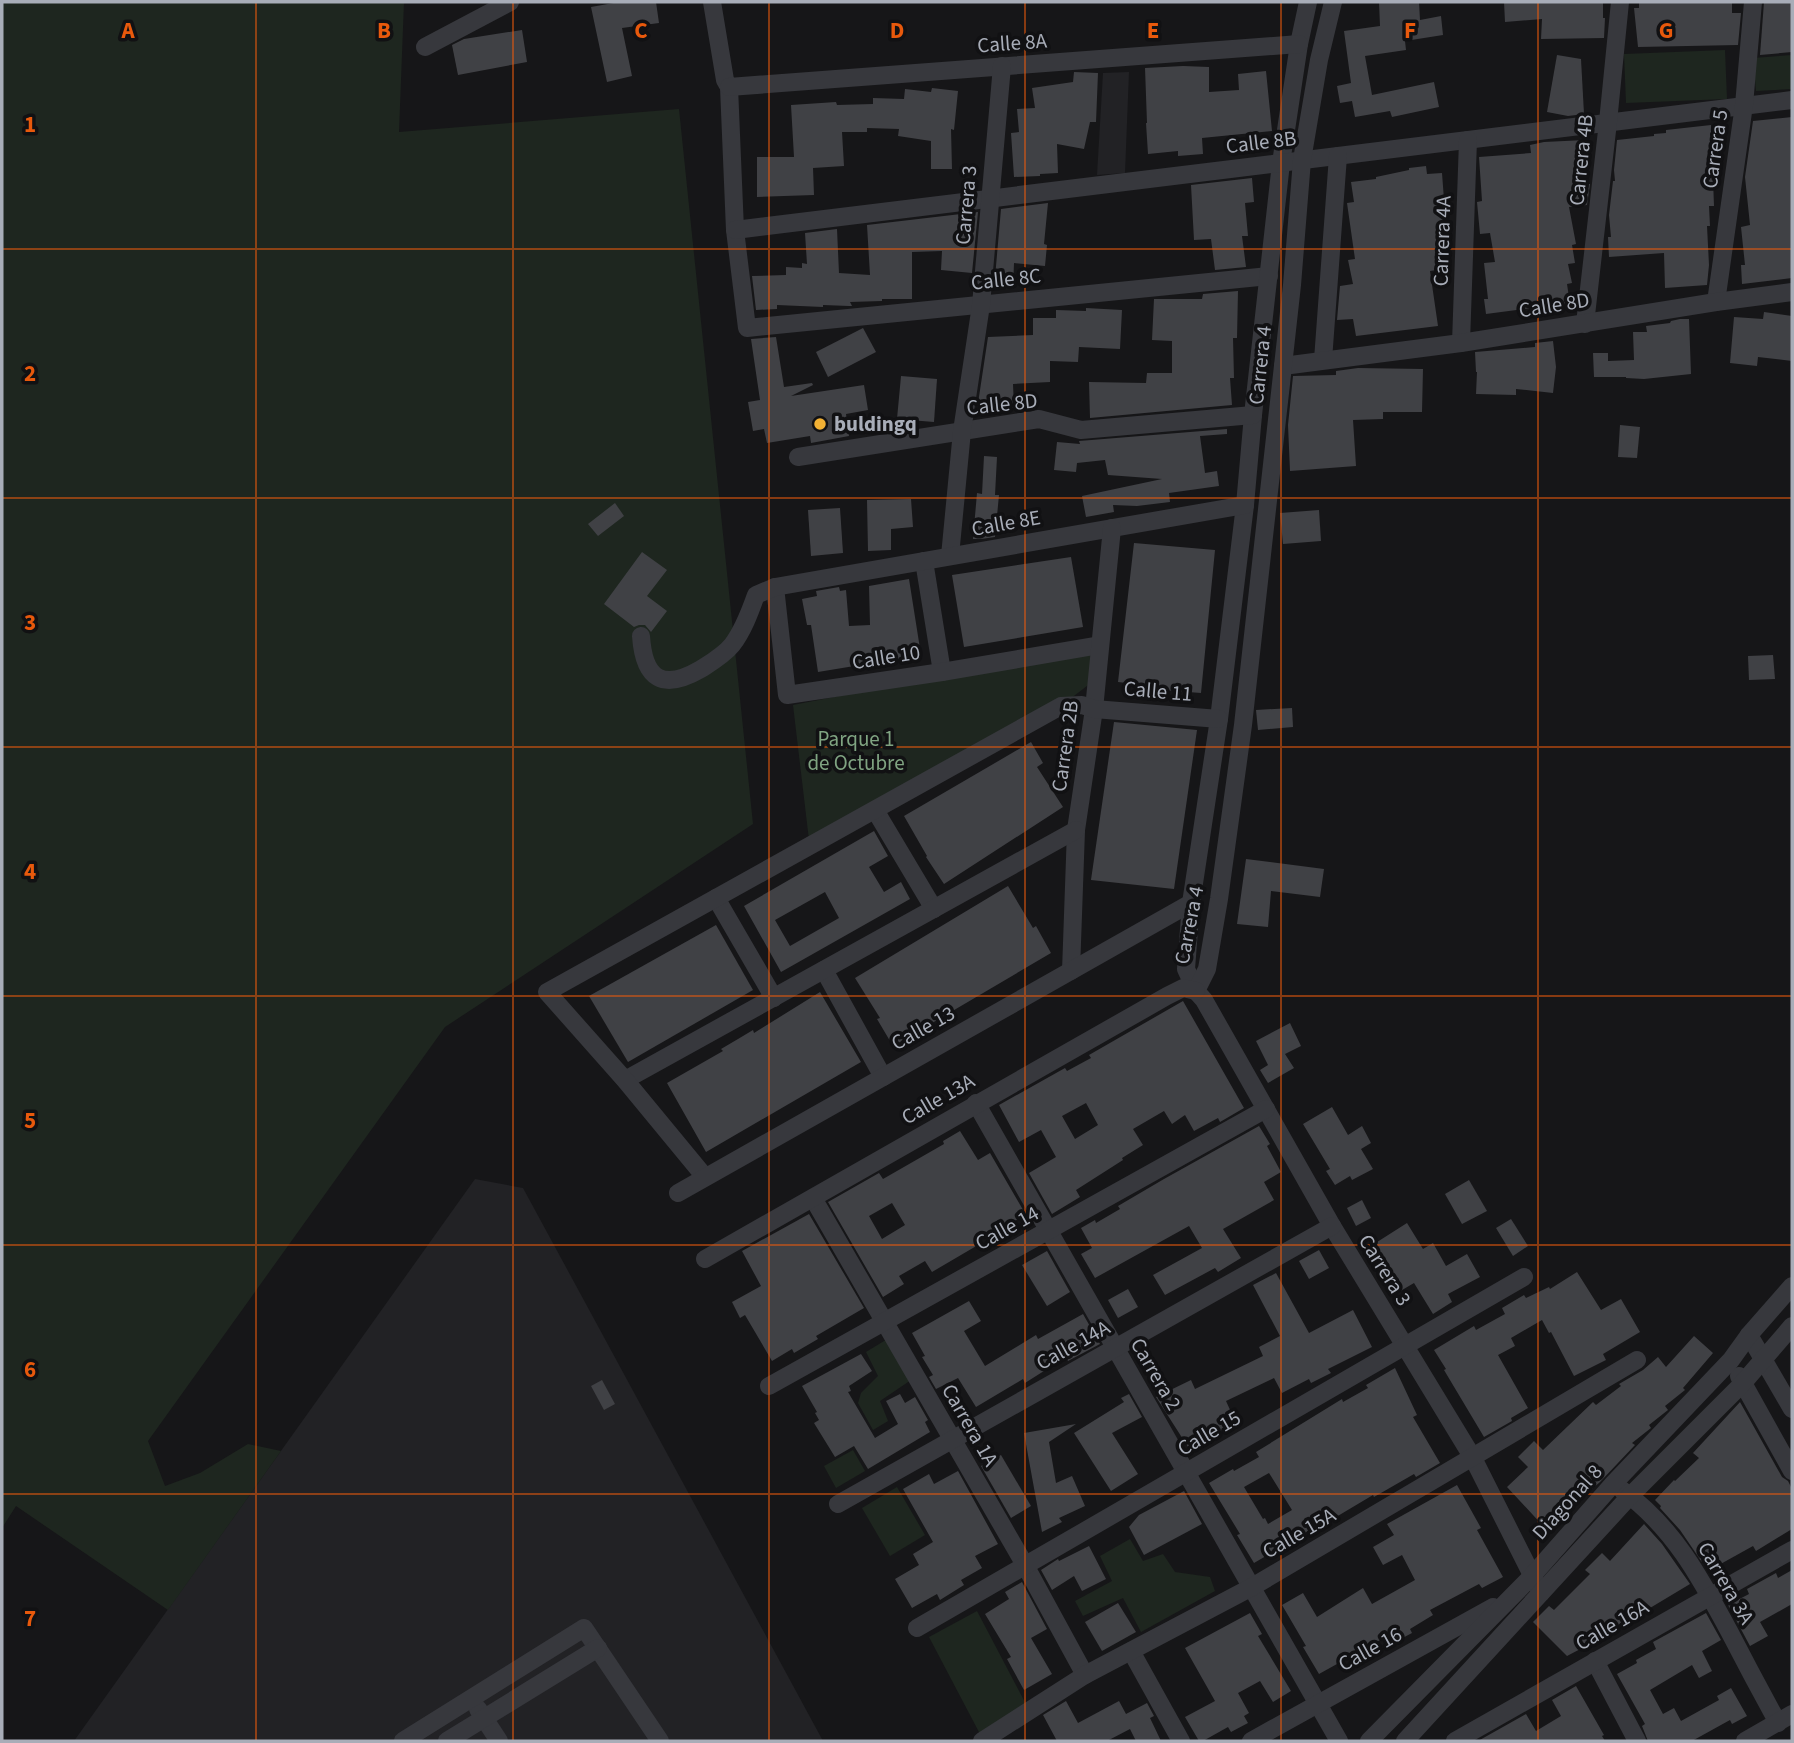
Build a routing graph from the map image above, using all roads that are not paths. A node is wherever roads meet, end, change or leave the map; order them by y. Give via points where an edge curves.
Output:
1 (510, 2) edge
2 (712, 2) edge
3 (1308, 2) edge
4 (1332, 2) edge
5 (1619, 2) edge
6 (1753, 2) edge
7 (1299, 44) junction
8 (425, 47) dead end
9 (1002, 66) junction
10 (729, 87) junction
11 (1792, 100) edge
12 (1744, 106) junction
13 (1608, 122) junction
14 (1468, 140) junction
15 (1338, 156) junction
16 (1302, 160) junction
17 (1281, 163) junction
18 (989, 199) junction
19 (735, 230) junction
20 (1269, 276) junction
21 (1792, 292) edge
22 (1716, 302) junction
23 (981, 305) junction
24 (1585, 324) junction
25 (1461, 343) junction
26 (1323, 360) junction
27 (1283, 366) junction
28 (1253, 415) junction
29 (962, 431) junction
30 (798, 457) dead end
31 (1245, 505) junction
32 (1112, 528) junction
33 (950, 556) junction
34 (924, 561) junction
35 (775, 587) junction
36 (641, 636) dead end
37 (1100, 645) junction
38 (943, 672) junction
39 (1094, 709) junction
40 (1219, 719) junction
41 (875, 810) junction
42 (1076, 830) junction
43 (716, 898) junction
44 (1191, 904) junction
45 (934, 909) junction
46 (824, 970) junction
47 (1071, 971) junction
48 (1196, 991) junction
49 (774, 998) junction
50 (883, 1077) junction
51 (625, 1080) junction
52 (976, 1103) junction
53 (1266, 1109) junction
54 (705, 1177) junction
55 (678, 1193) dead end
56 (813, 1198) junction
57 (1332, 1226) junction
58 (1049, 1230) junction
59 (705, 1259) dead end
60 (1524, 1278) dead end
61 (1792, 1286) edge
62 (885, 1321) junction
63 (1792, 1326) edge
64 (1749, 1335) junction
65 (1405, 1346) junction
66 (1115, 1348) junction
67 (1637, 1360) dead end
68 (1731, 1360) junction
69 (1764, 1360) junction
70 (1742, 1384) junction
71 (769, 1386) dead end
72 (1792, 1409) edge
73 (952, 1440) junction
74 (1473, 1458) junction
75 (1792, 1471) edge
76 (1186, 1472) junction
77 (1613, 1484) junction
78 (1630, 1496) junction
79 (838, 1504) dead end
80 (1792, 1550) edge
81 (1025, 1565) junction
82 (1532, 1576) junction
83 (1252, 1587) junction
84 (1541, 1593) junction
85 (1710, 1596) junction
86 (1511, 1597) junction
87 (917, 1628) dead end
88 (598, 1648) junction
89 (1131, 1651) junction
90 (1595, 1661) junction
91 (1086, 1675) junction
92 (471, 1699) junction
93 (1318, 1703) junction
94 (452, 1711) junction
95 (1785, 1718) edge
96 (484, 1719) junction
97 (468, 1736) edge
98 (403, 1741) edge
99 (447, 1741) edge
100 (499, 1741) edge
101 (660, 1741) edge
102 (982, 1741) edge
103 (1181, 1741) edge
104 (1251, 1741) edge
105 (1339, 1741) edge
106 (1369, 1741) edge
107 (1405, 1741) edge
108 (1455, 1741) edge
109 (1637, 1741) edge
110 (1745, 1741) edge

1 - 8 street
2 - 10 street
3 - 7 street, Carrera 4
4 - 16 street, Carrera 4
5 - 13 street, Carrera 4B
6 - 12 street, Carrera 5
7 - 9 street, Calle 8A
7 - 17 street, Carrera 4
9 - 10 street, Calle 8A
9 - 18 street, Carrera 3
10 - 19 street
11 - 12 street, Calle 8B
12 - 13 street, Calle 8B
12 - 22 street, Carrera 5
13 - 14 street, Calle 8B
13 - 24 street, Carrera 4B
14 - 15 street, Calle 8B
14 - 25 street, Carrera 4A
15 - 16 street, Calle 8B
15 - 26 street
16 - 17 street, Calle 8B
16 - 27 street, Carrera 4
17 - 18 street, Calle 8B
17 - 20 street, Carrera 4
18 - 19 street, Calle 8B
18 - 23 street, Carrera 3
19 - 23 street, Calle 8C via 747,328
20 - 23 street, Calle 8C
20 - 28 street, Carrera 4
21 - 22 street, Calle 8D
22 - 24 street, Calle 8D
23 - 29 street, Carrera 3
24 - 25 street, Calle 8D
25 - 26 street, Calle 8D
26 - 27 street, Calle 8D
27 - 48 street, Carrera 4 via 1243,726 1207,969
28 - 29 street, Calle 8D via 1081,430 1039,419
28 - 31 street, Carrera 4
29 - 30 street, Calle 8D
29 - 33 street, Carrera 3
31 - 32 street, Calle 8E
31 - 40 street, Carrera 4
32 - 33 street, Calle 8E
32 - 37 street, Carrera 2B
33 - 34 street, Calle 8E
34 - 35 street, Calle 8E
34 - 38 street
35 - 36 street via 756,596 731,646 687,676 659,679 642,655
35 - 38 street, Calle 10 via 787,695
37 - 38 street, Calle 10
37 - 39 street, Carrera 2B
39 - 40 street, Calle 11
39 - 41 street, Calle 11 via 1062,706
39 - 42 street, Carrera 2B
40 - 44 street, Carrera 4
41 - 43 street, Calle 11
41 - 45 street
42 - 45 street
42 - 47 street, Carrera 2B
43 - 49 street
43 - 51 street, Calle 11 via 547,992
44 - 47 street, Calle 13
44 - 48 street, Carrera 4 via 1186,969
45 - 46 street
46 - 49 street
46 - 50 street
47 - 50 street, Calle 13
48 - 52 street, Calle 13A via 1183,988 1167,996
48 - 53 street, Carrera 3
49 - 51 street
50 - 54 street, Calle 13
51 - 54 street
52 - 56 street, Calle 13A
52 - 58 street, Carrera 2
53 - 57 street, Carrera 3
53 - 58 street, Calle 14
54 - 55 street, Calle 13
56 - 59 street, Calle 13A
56 - 62 street, Carrera 1A
57 - 65 street, Carrera 3
57 - 66 street, Calle 14A
58 - 62 street, Calle 14
58 - 66 street, Carrera 2
60 - 65 street, Calle 15
61 - 64 street, Diagonal 8
62 - 71 street, Calle 14
62 - 73 street, Carrera 1A
63 - 69 street, Diagonal 8
64 - 68 street, Diagonal 8
64 - 69 street
65 - 74 street, Carrera 3
65 - 76 street, Calle 15
66 - 73 street, Calle 14A
66 - 76 street, Carrera 2
67 - 74 street, Calle 15A
68 - 70 street
68 - 77 street, Diagonal 8
69 - 70 street, Diagonal 8
69 - 72 street
70 - 75 street
70 - 78 street, Diagonal 8
73 - 79 street, Calle 14A
73 - 81 street, Carrera 1A
74 - 82 street, Carrera 3
74 - 83 street, Calle 15A
76 - 81 street, Calle 15
76 - 83 street, Carrera 2
77 - 78 street, Carrera 3A
77 - 82 street, Diagonal 8
78 - 84 street, Diagonal 8
78 - 85 street, Carrera 3A via 1687,1556
80 - 85 street, Calle 16A
81 - 87 street, Calle 15
81 - 91 street, Carrera 1A
82 - 84 street, Carrera 3
82 - 86 street, Diagonal 8
83 - 89 street, Calle 15A
83 - 93 street, Carrera 2
84 - 107 street, Diagonal 8
85 - 90 street, Calle 16A
85 - 95 street, Carrera 3A
86 - 93 street, Calle 16
86 - 106 street, Diagonal 8
88 - 92 street via 584,1628
88 - 96 street
88 - 101 street
89 - 91 street, Calle 15A
89 - 103 street
90 - 108 street, Calle 16A
90 - 109 street
91 - 102 street, Calle 15A
92 - 94 street
92 - 96 street
93 - 104 street, Calle 16
93 - 105 street, Carrera 2
94 - 97 street
94 - 98 street
95 - 110 street
96 - 97 street
96 - 100 street
97 - 99 street

